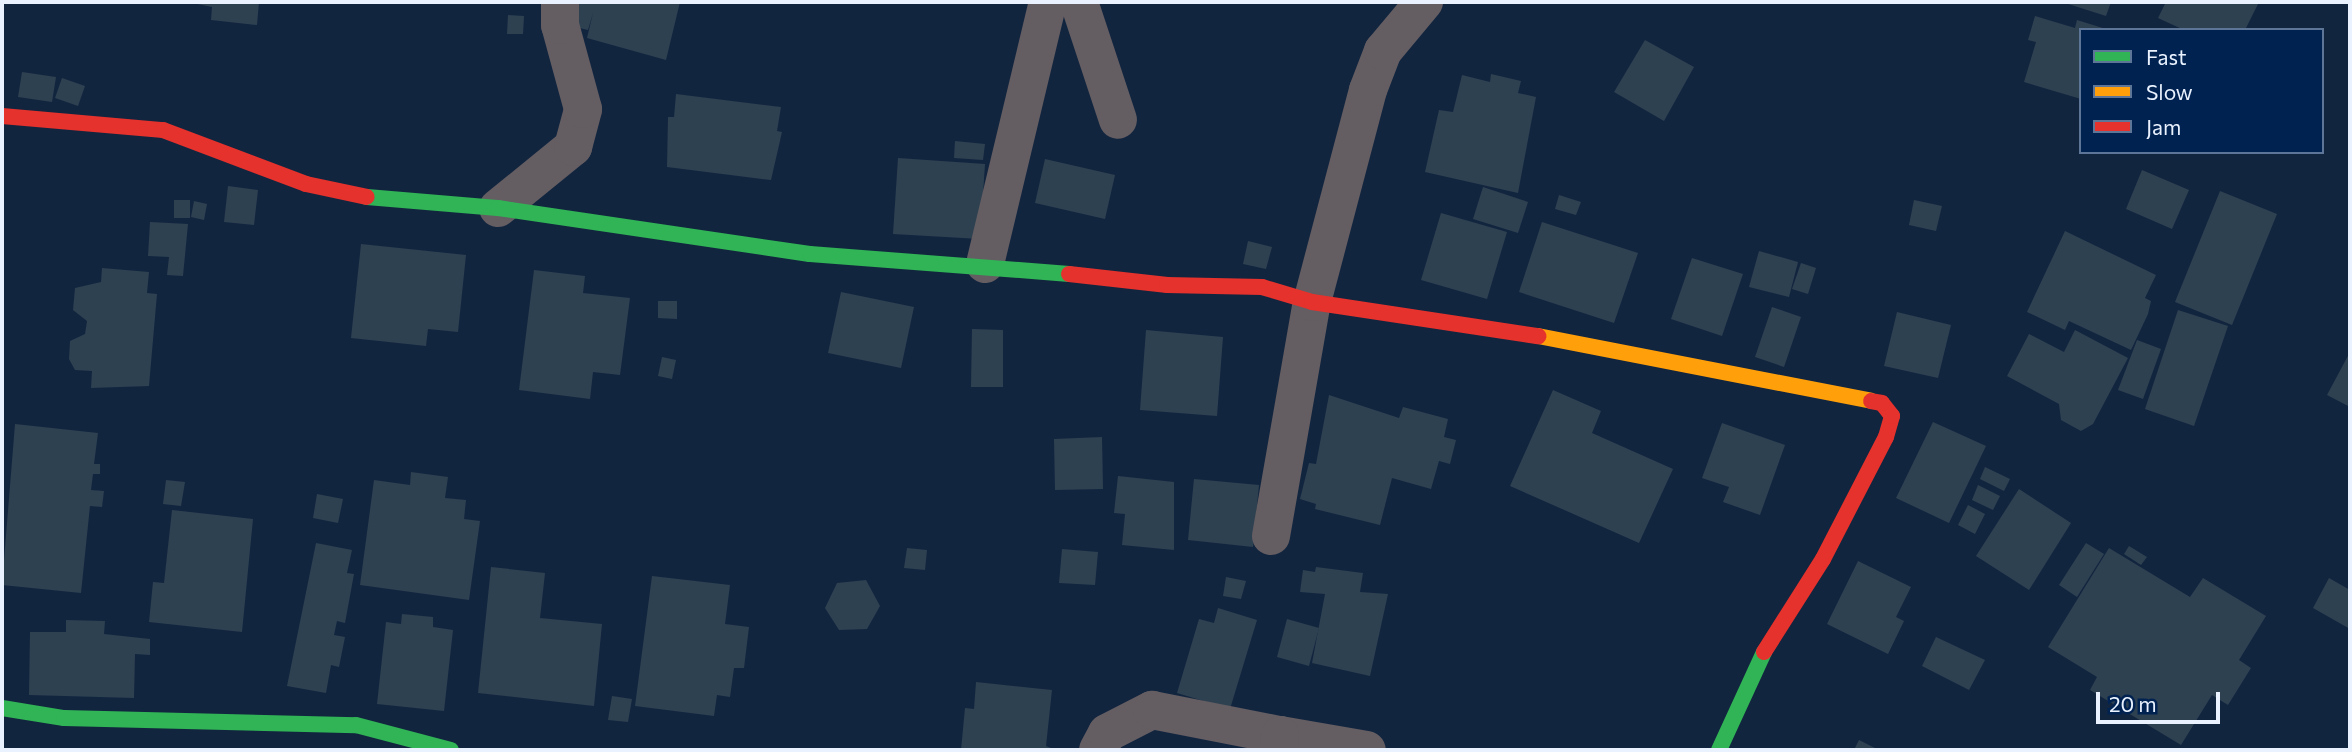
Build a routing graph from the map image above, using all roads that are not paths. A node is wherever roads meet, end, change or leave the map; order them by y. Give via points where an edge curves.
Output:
1 (561, 2) edge
2 (1048, 2) edge
3 (1079, 2) edge
4 (1424, 2) edge
5 (2, 116) edge
6 (1118, 120) dead end
7 (498, 208) junction
8 (985, 264) junction
9 (1312, 302) junction
10 (1270, 536) dead end
11 (2, 708) edge
12 (1279, 743) edge
13 (451, 750) edge
14 (1098, 750) edge
15 (1367, 750) edge
16 (1719, 750) edge

1 - 7 street via 560,25 583,109 573,147
2 - 8 street
3 - 6 street
4 - 9 street via 1383,51 1373,77
5 - 7 street via 163,130 306,184 383,200
7 - 8 street via 810,254
8 - 9 street via 1167,285 1262,287
9 - 10 street
9 - 16 street via 1587,343 1882,403 1892,416 1886,437 1824,558 1766,648
11 - 13 street via 64,718 356,725
12 - 14 street via 1152,710 1107,733
12 - 15 street

